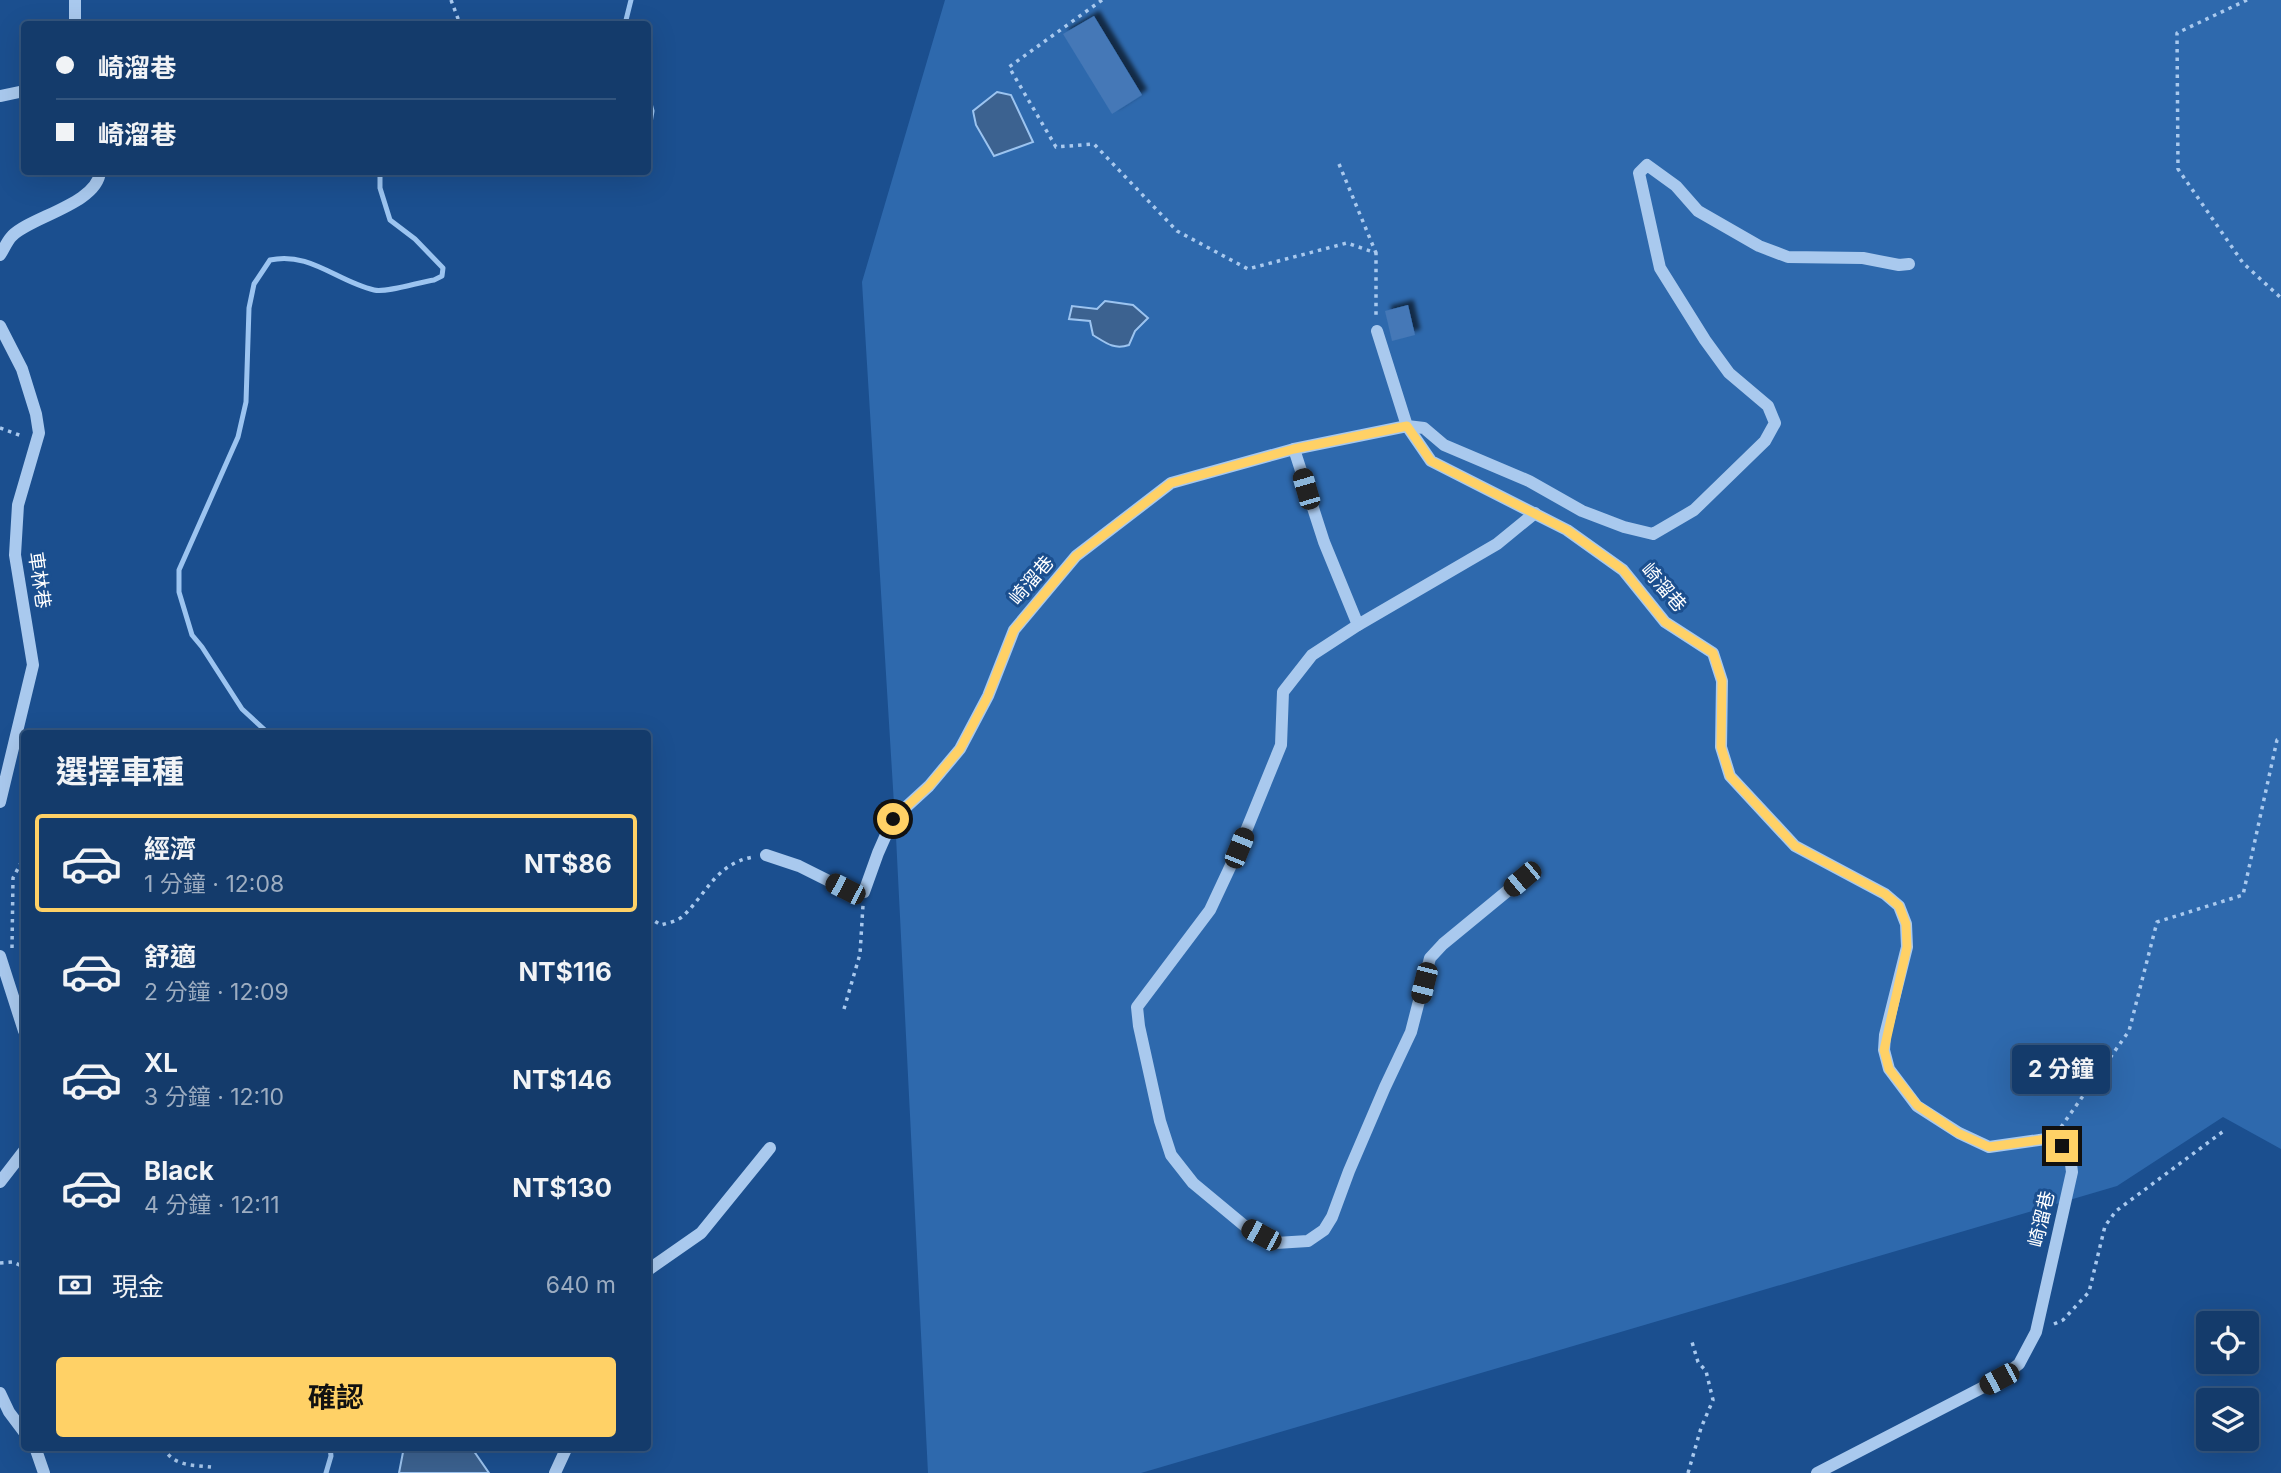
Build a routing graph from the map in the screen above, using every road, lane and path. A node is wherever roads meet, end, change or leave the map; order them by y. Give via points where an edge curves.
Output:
1 (75, 0) edge
2 (451, 0) edge
3 (1102, 0) edge
4 (2247, 0) edge
5 (75, 21) edge
6 (459, 21) edge
7 (21, 92) edge
8 (1, 96) edge
9 (1339, 164) dead end
10 (100, 175) edge
11 (1376, 253) junction
12 (0, 256) edge
13 (1909, 264) dead end
14 (2281, 298) edge
15 (0, 326) edge
16 (1377, 331) joint
17 (1407, 426) junction
18 (0, 428) edge
19 (1294, 449) junction
20 (35, 450) junction
21 (1535, 513) junction
22 (1358, 625) junction
23 (2281, 739) edge
24 (0, 802) edge
25 (766, 855) joint
26 (21, 863) edge
27 (1522, 879) dead end
28 (864, 892) junction
29 (651, 919) edge
30 (6, 953) edge
31 (844, 1009) dead end
32 (21, 1018) edge
33 (2225, 1130) dead end
34 (2053, 1138) junction
35 (770, 1148) dead end
36 (21, 1155) edge
37 (0, 1182) edge
38 (0, 1263) edge
39 (21, 1265) edge
40 (651, 1268) edge
41 (2036, 1332) junction
42 (1692, 1342) dead end
43 (0, 1393) edge
44 (21, 1428) edge
45 (36, 1451) edge
46 (166, 1451) edge
47 (565, 1451) edge
48 (211, 1467) dead end
49 (44, 1473) edge
50 (555, 1473) edge
51 (1688, 1473) edge
52 (1817, 1473) edge

1 - 5 street
2 - 6 path
3 - 11 path via 1009,67 1056,147 1094,144 1177,231 1248,269 1347,243
4 - 14 path via 2177,33 2178,169 2243,263
7 - 8 street
9 - 11 path
10 - 12 street via 84,196 13,235
11 - 16 path
13 - 17 street via 1788,257 1759,246 1698,211 1647,164 1639,173 1660,268 1729,373 1768,406 1775,423 1765,441 1694,510 1653,534 1582,511 1529,481 1444,445 1424,428
15 - 20 street, 車林巷 via 22,369 36,414 39,433
16 - 17 street
17 - 19 street, 崎溜巷
17 - 21 street, 崎溜巷 via 1431,461
18 - 20 path via 21,434
19 - 22 street via 1324,542
19 - 28 street, 崎溜巷 via 1171,483 1076,556 1014,630 988,696 960,749 893,819
20 - 24 street, 車林巷 via 18,505 15,555 33,665
21 - 22 street via 1497,544
21 - 34 street, 崎溜巷 via 1623,570 1665,622 1713,653 1722,681 1721,747 1730,776 1758,807 1795,846 1899,906 1907,947 1884,1050 1889,1069 1917,1105 1958,1133 1989,1147
22 - 27 street via 1312,655 1283,692 1281,745 1239,848 1210,910 1138,1007 1160,1121 1171,1155 1193,1183 1246,1227 1276,1243 1308,1241 1324,1230 1411,1032 1430,958
23 - 34 path via 2277,740 2243,895 2157,922 2129,1031
25 - 28 street via 845,889
25 - 29 path via 743,859 717,874 680,919 662,925
26 - 30 path via 13,878
28 - 31 path via 860,954
30 - 32 street
33 - 41 path via 2116,1211 2105,1226 2089,1292 2063,1320
34 - 41 street, 崎溜巷 via 2070,1156 2072,1172
35 - 40 street via 701,1233
36 - 37 street
38 - 39 path
41 - 52 street, 崎溜巷 via 2019,1364 1999,1379
42 - 51 path via 1713,1400
43 - 44 street
45 - 49 street
46 - 48 path via 181,1464
47 - 50 street

